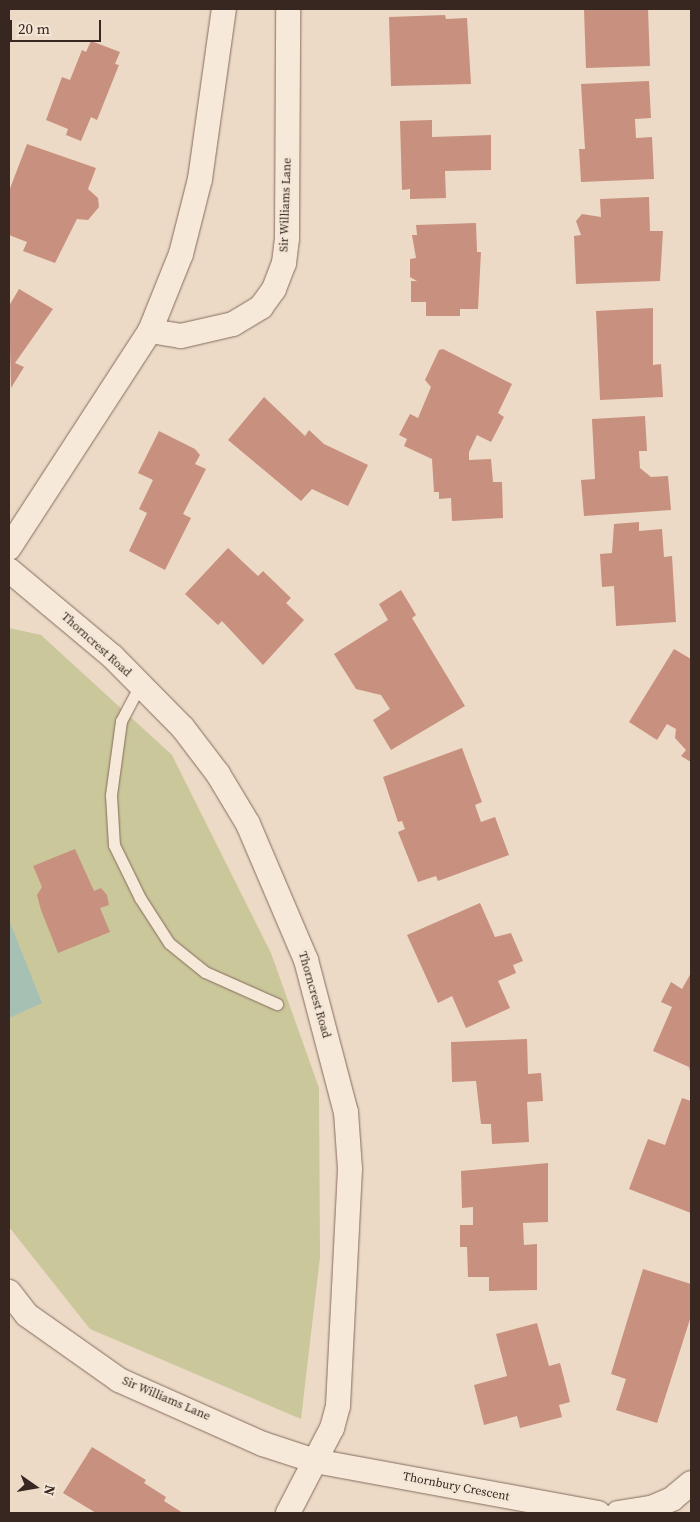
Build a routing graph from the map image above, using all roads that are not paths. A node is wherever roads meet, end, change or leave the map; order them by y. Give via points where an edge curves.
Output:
1 (224, 9) edge
2 (288, 9) edge
3 (150, 332) junction
4 (9, 548) edge
5 (9, 570) edge
6 (140, 684) junction
7 (277, 1004) dead end
8 (9, 1292) edge
9 (315, 1462) junction
10 (691, 1483) edge
11 (288, 1513) edge
12 (598, 1513) edge
13 (618, 1513) edge

1 - 3 street via 200,179 181,254
2 - 3 street, Sir Williams Lane via 288,238 284,263 274,289 261,307 233,324 181,336
3 - 4 street
5 - 6 street, Thorncrest Road via 112,656
6 - 7 lane via 121,721 111,795 114,845 140,898 169,943 205,972
6 - 9 street, Thorncrest Road via 183,728 218,774 248,824 306,960 346,1112 350,1170 344,1229 342,1370 332,1428
8 - 9 street, Sir Williams Lane via 27,1315 119,1380 263,1444
9 - 11 street, Thorncrest Road
9 - 12 street, Thornbury Crescent
10 - 13 street via 665,1502

